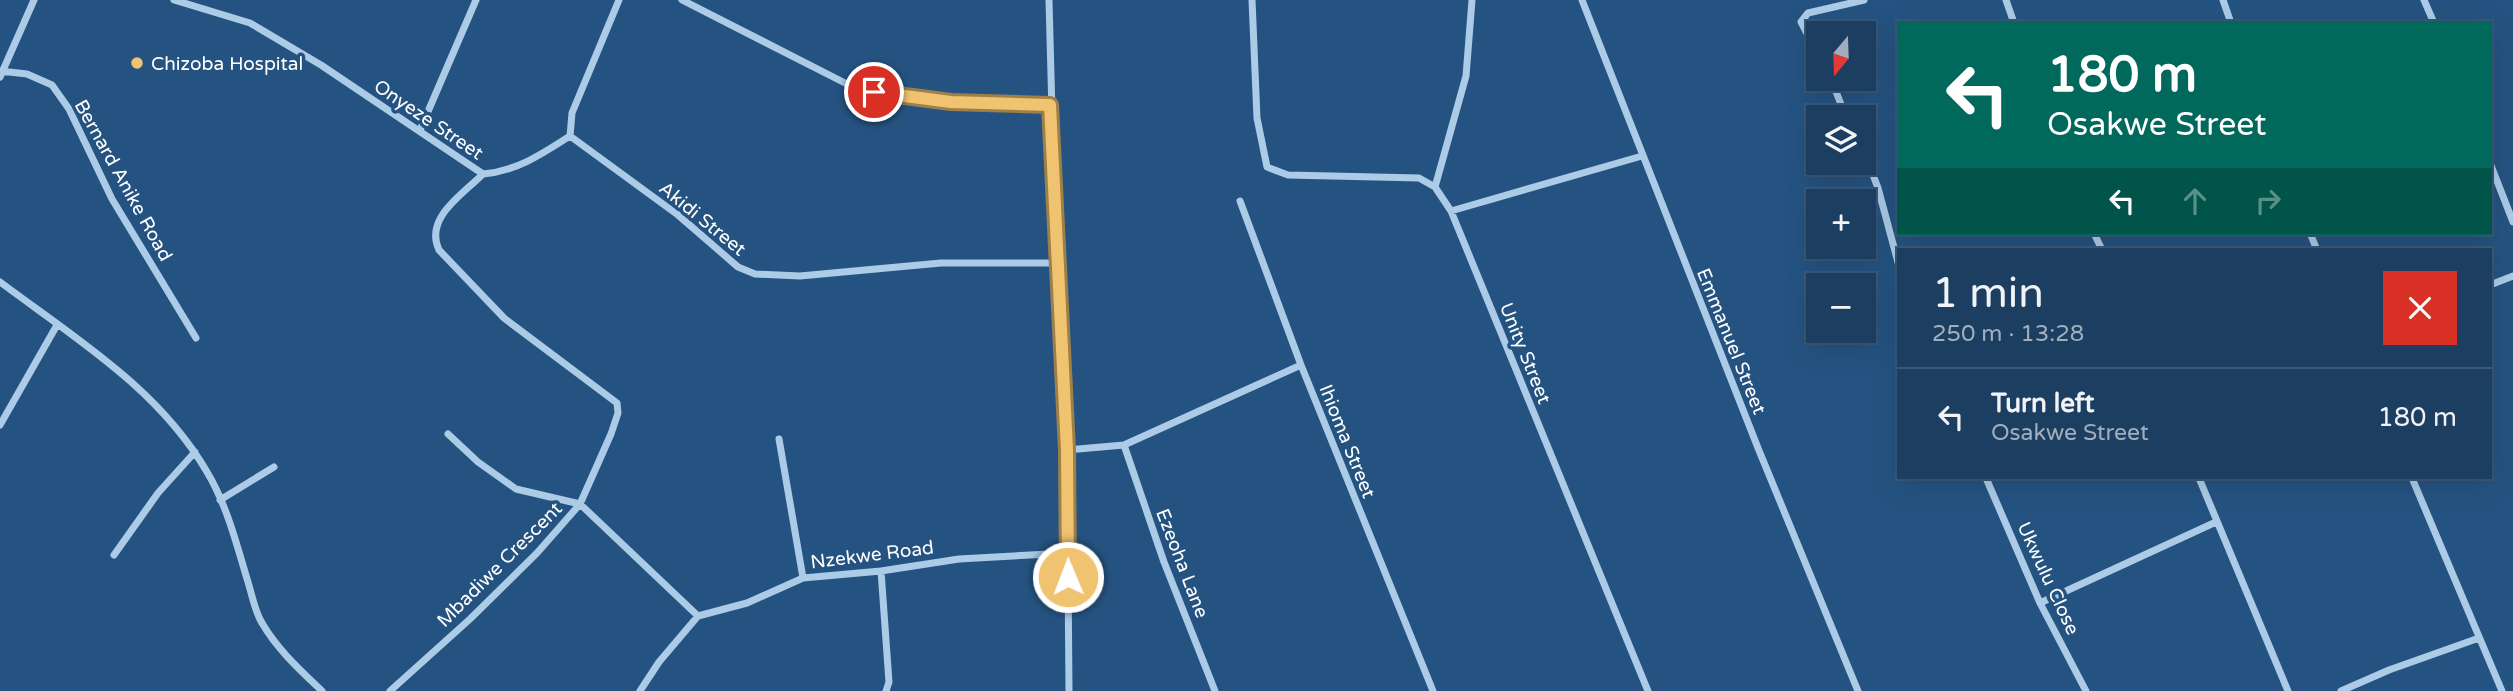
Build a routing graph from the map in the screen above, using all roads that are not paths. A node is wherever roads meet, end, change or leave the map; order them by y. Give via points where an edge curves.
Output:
1 (34, 0) edge
2 (174, 0) edge
3 (476, 0) edge
4 (619, 0) edge
5 (682, 0) edge
6 (1049, 0) edge
7 (1252, 0) edge
8 (1472, 0) edge
9 (1582, 0) edge
10 (1864, 0) edge
11 (2006, 0) edge
12 (2223, 0) edge
13 (2424, 0) edge
14 (2013, 21) edge
15 (2230, 21) edge
16 (2433, 21) edge
17 (1806, 32) edge
18 (2, 70) edge
19 (0, 77) edge
20 (1050, 105) junction
21 (420, 130) junction
22 (570, 136) junction
23 (1643, 156) junction
24 (2492, 168) edge
25 (483, 174) junction
26 (1873, 175) edge
27 (1435, 187) junction
28 (1240, 201) dead end
29 (1451, 211) junction
30 (2513, 222) edge
31 (1897, 259) edge
32 (1056, 263) junction
33 (2513, 276) edge
34 (0, 282) edge
35 (2492, 284) edge
36 (57, 325) junction
37 (196, 338) dead end
38 (1300, 365) junction
39 (617, 403) joint
40 (0, 425) edge
41 (448, 434) dead end
42 (779, 439) dead end
43 (1124, 445) junction
44 (1067, 450) junction
45 (195, 452) junction
46 (274, 467) dead end
47 (1986, 479) edge
48 (2199, 479) edge
49 (2412, 479) edge
50 (220, 499) junction
51 (580, 504) junction
52 (2216, 522) junction
53 (1068, 552) junction
54 (114, 555) dead end
55 (881, 571) junction
56 (803, 578) junction
57 (2040, 603) junction
58 (698, 616) junction
59 (2479, 638) junction
60 (322, 691) edge
61 (390, 691) edge
62 (640, 691) edge
63 (886, 691) edge
64 (1069, 691) edge
65 (1215, 691) edge
66 (1433, 691) edge
67 (1648, 691) edge
68 (1858, 691) edge
69 (2086, 691) edge
70 (2288, 691) edge
71 (2342, 691) edge
72 (2502, 691) edge

1 - 18 street
2 - 21 street, Onyeze Street via 250,23
3 - 21 street
4 - 22 street via 572,113
5 - 20 street via 845,83 874,92 951,102
6 - 20 street
7 - 27 street via 1257,118 1267,167 1287,175 1419,178
8 - 27 street via 1466,76
9 - 23 street, Emmanuel Street
10 - 17 street via 1808,13 1801,22
11 - 14 street
12 - 15 street
13 - 16 street
18 - 19 street
18 - 37 street, Bernard Anike Road via 52,85 64,101 113,199
20 - 32 street
21 - 25 street, Onyeze Street
22 - 25 street via 529,161
22 - 32 street, Akidi Street via 678,215 738,267 755,274 800,276 941,262
23 - 29 street
23 - 68 street, Emmanuel Street
24 - 30 street
25 - 39 street, Onyeze Street via 436,220 434,238 439,250 504,317
26 - 31 street
27 - 29 street, Unity Street
28 - 38 street, Ihioma Street
29 - 67 street, Unity Street
32 - 44 street
33 - 35 street
34 - 36 street
36 - 40 street
36 - 45 street via 152,399
38 - 43 street
38 - 66 street, Ihioma Street
39 - 51 street, Mbadiwe Crescent via 611,434
41 - 51 street via 516,489
42 - 56 street
43 - 44 street
43 - 65 street, Ezeoha Lane
44 - 53 street
45 - 50 street
45 - 54 street via 158,493
46 - 50 street
47 - 57 street, Ukwulu Close
48 - 52 street
49 - 59 street
50 - 60 street via 260,621
51 - 58 street
51 - 61 street, Mbadiwe Crescent via 480,609
52 - 57 street
52 - 70 street
53 - 55 street, Nzekwe Road via 959,559
53 - 64 street
55 - 56 street, Nzekwe Road
55 - 63 street
56 - 58 street, Nzekwe Road via 747,603
57 - 69 street, Ukwulu Close
58 - 62 street
59 - 71 street
59 - 72 street

